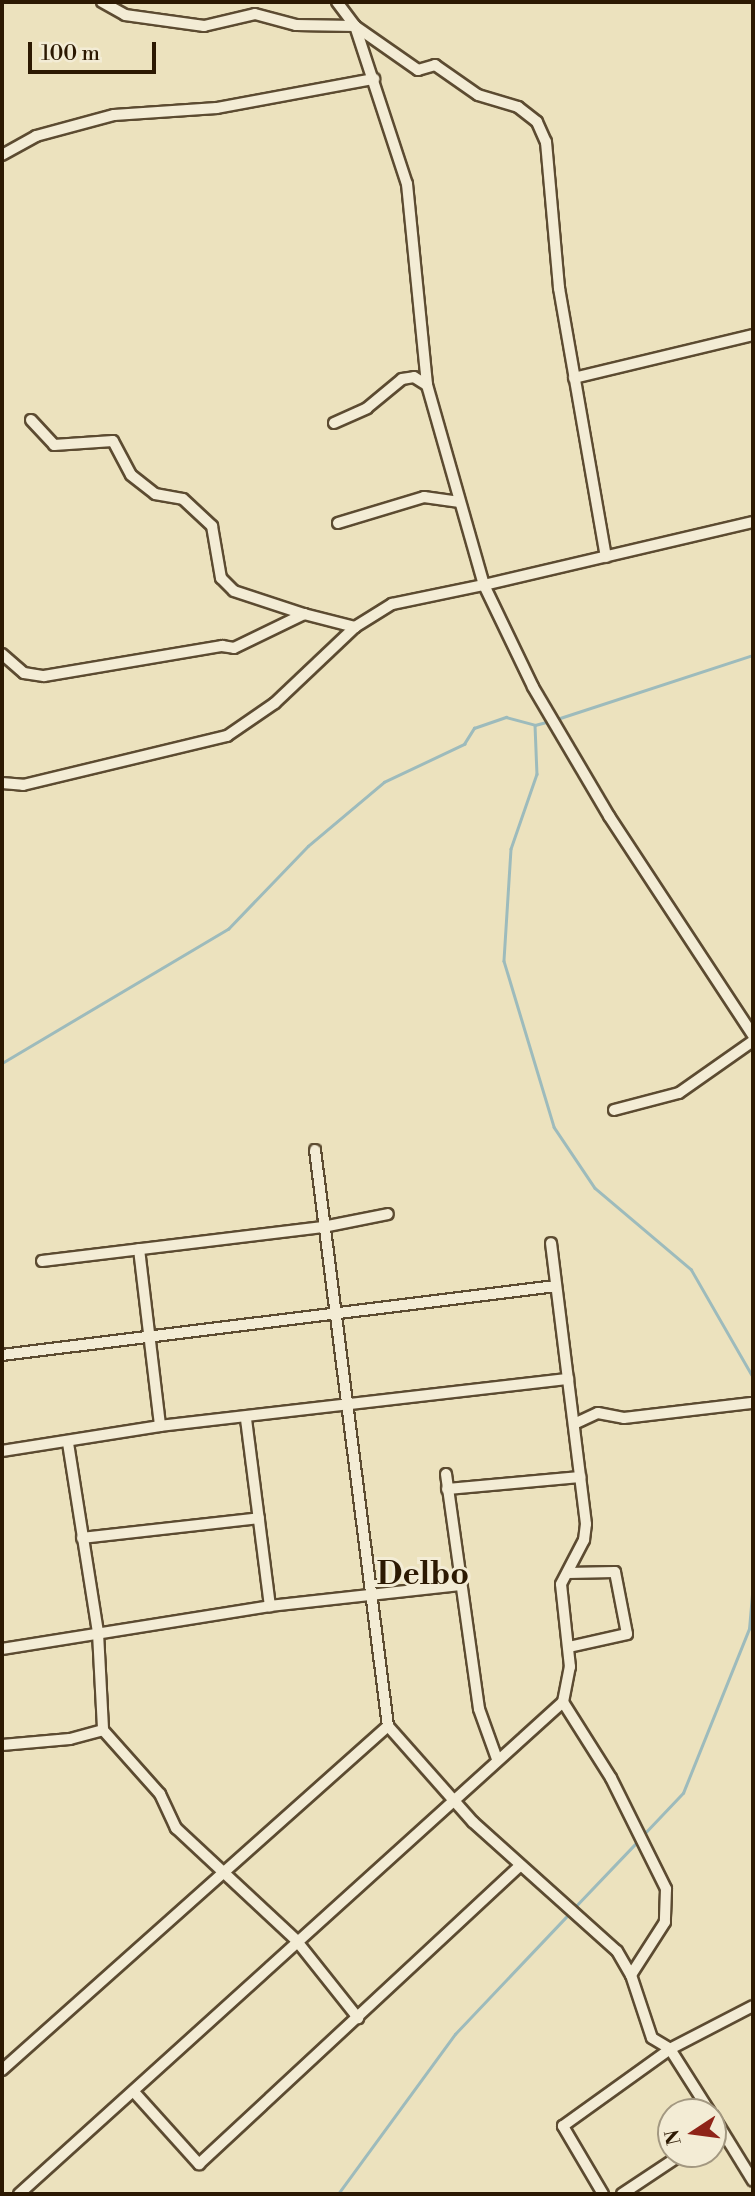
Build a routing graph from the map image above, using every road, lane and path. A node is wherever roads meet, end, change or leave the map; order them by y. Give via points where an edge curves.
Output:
1 (102, 2) edge
2 (337, 2) edge
3 (355, 26) junction
4 (374, 79) junction
5 (2, 155) edge
6 (753, 335) edge
7 (575, 378) junction
8 (426, 384) junction
9 (31, 420) dead end
10 (334, 423) dead end
11 (460, 502) junction
12 (753, 522) edge
13 (338, 523) dead end
14 (606, 557) junction
15 (484, 585) junction
16 (304, 614) junction
17 (355, 627) junction
18 (2, 654) edge
19 (2, 783) edge
20 (753, 1035) edge
21 (753, 1041) edge
22 (614, 1110) dead end
23 (314, 1150) dead end
24 (388, 1214) dead end
25 (323, 1227) junction
26 (551, 1243) dead end
27 (139, 1249) junction
28 (42, 1261) dead end
29 (556, 1286) junction
30 (334, 1316) junction
31 (150, 1338) junction
32 (2, 1355) edge
33 (568, 1379) junction
34 (751, 1403) dead end
35 (345, 1407) junction
36 (246, 1419) junction
37 (574, 1424) junction
38 (160, 1426) junction
39 (68, 1443) junction
40 (2, 1451) edge
41 (446, 1474) dead end
42 (580, 1477) junction
43 (447, 1489) junction
44 (259, 1518) junction
45 (82, 1538) junction
46 (568, 1573) junction
47 (460, 1585) junction
48 (369, 1595) junction
49 (270, 1606) junction
50 (98, 1633) junction
51 (569, 1647) junction
52 (2, 1649) edge
53 (563, 1702) junction
54 (388, 1726) junction
55 (103, 1730) junction
56 (2, 1745) edge
57 (497, 1759) junction
58 (454, 1800) junction
59 (519, 1867) junction
60 (221, 1872) junction
61 (296, 1940) junction
62 (631, 1975) junction
63 (752, 2008) edge
64 (358, 2018) junction
65 (670, 2049) junction
66 (2, 2070) edge
67 (135, 2093) junction
68 (702, 2098) edge
69 (727, 2145) edge
70 (661, 2168) edge
71 (753, 2181) edge
72 (19, 2194) edge
73 (603, 2194) edge
74 (622, 2194) edge

1 - 3 street via 125,15 204,26 255,14 296,25
2 - 3 street
3 - 4 street
3 - 7 street via 418,70 435,65 478,95 518,107 537,122 546,142 559,288
4 - 5 street via 217,108 114,115 36,136
4 - 8 street via 407,184
6 - 7 street
7 - 14 street
8 - 10 street via 414,377 402,379 366,408
8 - 11 street
9 - 16 street via 54,445 113,442 131,475 155,494 183,499 212,526 221,578 234,591
11 - 13 street via 424,497
11 - 15 street
12 - 14 street
14 - 15 street
15 - 17 street via 391,604
15 - 20 street via 533,687 609,817
16 - 17 street
16 - 18 street via 234,648 222,646 44,676 24,673
17 - 19 street via 236,733 23,785
21 - 22 street via 678,1093
23 - 25 street
24 - 25 street
25 - 27 street
25 - 30 street
26 - 29 street
27 - 28 street
27 - 31 street
29 - 30 street
29 - 33 street
30 - 31 street
30 - 35 street
31 - 32 street
31 - 38 street
33 - 35 street
33 - 37 street
34 - 37 street via 624,1418 598,1413
35 - 36 street
35 - 48 street
36 - 38 street
36 - 44 street
37 - 42 street
38 - 39 street
39 - 40 street
39 - 45 street
41 - 43 street
42 - 43 street
42 - 46 street via 584,1540
43 - 47 street
44 - 45 street
44 - 49 street
45 - 50 street
46 - 51 street via 560,1600
46 - 51 street via 615,1572 627,1634
47 - 48 street
47 - 57 street via 480,1709
48 - 49 street
48 - 54 street
49 - 50 street
50 - 52 street
50 - 55 street
51 - 53 street
53 - 57 street
53 - 62 street via 611,1778 666,1889 665,1922
54 - 58 street
54 - 60 street
55 - 56 street via 70,1739
55 - 60 street via 160,1794 176,1828
57 - 58 street
58 - 59 street
58 - 61 street
59 - 62 street via 617,1951
59 - 64 street
60 - 61 street
60 - 66 street
61 - 64 street
61 - 67 street
62 - 65 street via 652,2038
63 - 65 street
64 - 67 street via 199,2164
65 - 68 street
65 - 73 street via 564,2126
67 - 72 street
69 - 71 street
70 - 74 street

